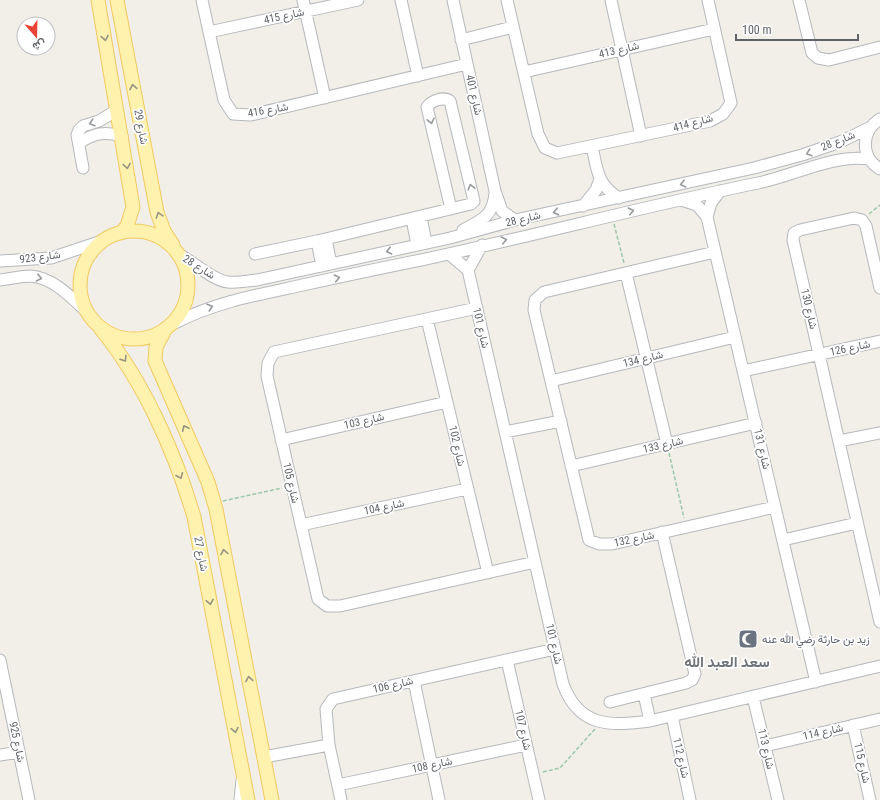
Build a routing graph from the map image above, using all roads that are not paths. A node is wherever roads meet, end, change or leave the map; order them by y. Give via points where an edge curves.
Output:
1 (98, 0) edge
2 (117, 0) edge
3 (202, 0) edge
4 (303, 0) edge
5 (358, 0) edge
6 (400, 0) edge
7 (453, 0) edge
8 (507, 0) edge
9 (611, 0) edge
10 (708, 0) edge
11 (799, 0) edge
12 (305, 12) junction
13 (514, 27) junction
14 (714, 29) junction
15 (209, 32) junction
16 (461, 40) junction
17 (880, 47) edge
18 (622, 50) junction
19 (467, 64) junction
20 (524, 72) junction
21 (418, 76) junction
22 (324, 98) junction
23 (118, 110) junction
24 (880, 119) edge
25 (871, 127) junction
26 (122, 136) junction
27 (642, 136) junction
28 (79, 143) junction
29 (592, 146) junction
30 (869, 159) junction
31 (83, 168) dead end
32 (879, 169) edge
33 (600, 180) junction
34 (495, 191) junction
35 (720, 191) junction
36 (620, 198) junction
37 (681, 200) junction
38 (583, 206) junction
39 (451, 209) junction
40 (707, 217) junction
41 (417, 218) junction
42 (515, 220) junction
43 (121, 233) junction
44 (450, 238) junction
45 (321, 240) junction
46 (102, 241) junction
47 (422, 244) junction
48 (482, 245) junction
49 (177, 252) junction
50 (715, 252) junction
51 (255, 254) dead end
52 (448, 254) junction
53 (0, 261) edge
54 (326, 265) junction
55 (468, 270) junction
56 (626, 272) junction
57 (0, 280) edge
58 (880, 288) edge
59 (477, 308) junction
60 (88, 313) junction
61 (427, 319) junction
62 (170, 326) junction
63 (100, 328) junction
64 (735, 337) junction
65 (880, 341) edge
66 (820, 354) junction
67 (646, 358) junction
68 (743, 371) junction
69 (551, 381) junction
70 (447, 402) junction
71 (561, 421) junction
72 (756, 423) junction
73 (506, 432) junction
74 (880, 433) edge
75 (282, 440) junction
76 (839, 442) junction
77 (667, 444) junction
78 (571, 466) junction
79 (467, 489) junction
80 (776, 507) junction
81 (857, 523) junction
82 (301, 525) junction
83 (662, 532) junction
84 (783, 540) junction
85 (535, 562) junction
86 (488, 573) junction
87 (879, 615) edge
88 (555, 649) junction
89 (507, 660) junction
90 (0, 663) edge
91 (880, 666) edge
92 (414, 681) junction
93 (816, 682) junction
94 (644, 694) junction
95 (754, 697) junction
96 (610, 702) dead end
97 (672, 716) junction
98 (880, 719) edge
99 (650, 721) junction
100 (853, 725) junction
101 (329, 745) junction
102 (526, 745) junction
103 (765, 746) junction
104 (19, 752) junction
105 (0, 755) edge
106 (264, 757) junction
107 (431, 766) junction
108 (243, 772) junction
109 (338, 786) junction
110 (687, 799) edge
111 (29, 800) edge
112 (240, 800) edge
113 (248, 800) edge
114 (272, 800) edge
115 (341, 800) edge
116 (438, 800) edge
117 (539, 800) edge
118 (778, 800) edge
119 (870, 800) edge

1 -> 23 main road, شارع 29
49 -> 2 main road, شارع 29 via 164,231 157,212
3 - 15 street, شارع 416
4 - 12 street
5 - 12 street, شارع 415
6 - 21 street
7 - 16 street, شارع 401
8 - 13 street, شارع 414
9 - 18 street
10 - 14 street, شارع 414
11 - 17 street via 812,53 818,58 829,60
12 - 15 street, شارع 415
12 - 22 street
13 - 16 street
13 - 20 street, شارع 414
14 - 18 street, شارع 413
14 - 27 street, شارع 414 via 731,103 723,114 710,121
15 - 22 street, شارع 416 via 224,100 233,114 251,116
16 - 19 street, شارع 401
18 - 20 street, شارع 413
18 - 27 street
19 - 21 street, شارع 416
19 - 34 street, شارع 401
20 - 29 street, شارع 414 via 538,134 545,148 557,153
21 - 22 street, شارع 416
23 - 26 main road, شارع 29
23 -> 28 street via 99,121 83,126 79,130
24 - 25 street
25 - 30 street via 866,134 865,147
25 -> 36 street, شارع 28 via 840,142 802,155
26 - 28 street via 98,133
26 -> 43 main road, شارع 29 via 133,207 127,226
27 - 29 street, شارع 414
28 - 31 street
29 - 33 street
30 - 32 street
30 - 35 street, شارع 28 via 843,159 764,182
33 - 36 street via 610,192
33 - 38 street via 596,190
34 - 42 street, شارع 401 via 502,211
34 - 44 street, شارع 401 via 494,203 486,217
35 - 37 street, شارع 28
35 - 40 street via 711,203
36 - 38 street, شارع 28
37 - 40 street via 697,205
48 -> 37 street, شارع 28
38 -> 42 street, شارع 28
39 -> 39 street via 474,201 450,101 444,98 432,102 427,107
39 - 41 street
40 - 50 street, شارع 131
41 - 45 street
41 - 47 street
42 - 44 street, شارع 28
43 - 46 main road
43 - 49 main road via 141,230 159,237
44 - 47 street, شارع 28
45 - 51 street
45 - 54 street
46 - 53 street, شارع 923 via 51,258
46 - 60 main road via 89,256 81,274 81,294
47 -> 54 street, شارع 28
48 - 52 street, شارع 28
48 - 55 street
49 - 54 street, شارع 28 via 227,282 256,280
49 - 62 main road via 186,266 189,286 184,306
50 - 56 street, شارع 132
50 - 64 street, شارع 131
52 - 55 street
62 -> 52 street, شارع 28 via 191,314 258,294
55 - 59 street, شارع 101
56 - 67 street
56 - 69 street, شارع 132 via 544,292 535,300 534,310
57 -> 60 street, شارع 923 via 31,276 42,278 52,282
58 - 66 street, شارع 130 via 866,226 862,220 854,218 800,230 793,236
59 - 61 street, شارع 105
59 - 73 street, شارع 101
60 - 63 main road
61 - 70 street, شارع 102
61 - 75 street, شارع 105 via 274,352 268,363 267,376
62 - 63 main road via 158,334 138,340 118,337
106 -> 62 main road via 214,503 208,482 155,361 156,347
63 -> 108 main road, شارع 27 via 133,372 186,491 195,524
64 - 67 street, شارع 134
64 - 68 street, شارع 131
65 - 66 street, شارع 126
66 - 68 street, شارع 126
66 - 76 street, شارع 130
67 - 69 street, شارع 134
67 - 77 street
68 - 72 street, شارع 131
69 - 71 street, شارع 132
70 - 75 street, شارع 103
70 - 79 street, شارع 102
71 - 73 street
71 - 78 street, شارع 132
72 - 77 street, شارع 133
72 - 80 street, شارع 131
73 - 85 street, شارع 101
74 - 76 street
75 - 82 street, شارع 105
76 - 81 street, شارع 130
77 - 78 street, شارع 133
78 - 83 street, شارع 132 via 589,540 599,544 612,544
79 - 82 street, شارع 104
79 - 86 street, شارع 102
80 - 83 street, شارع 132
80 - 84 street, شارع 131
81 - 84 street
81 - 87 street, شارع 130
82 - 86 street, شارع 105 via 318,599 327,606 340,606
83 - 94 street via 695,674 692,680 686,683
84 - 93 street, شارع 131
85 - 86 street, شارع 105
85 - 88 street, شارع 101
88 - 89 street, شارع 106
88 - 99 street, شارع 101 via 563,684 570,701 588,716 617,725
89 - 92 street, شارع 106
89 - 102 street, شارع 107
90 - 104 street, شارع 925
91 - 93 street, شارع 101
92 - 101 street, شارع 106 via 333,699 326,709
92 - 107 street
93 - 95 street, شارع 101
94 - 96 street
94 - 99 street
95 - 97 street, شارع 101
95 - 103 street, شارع 113
97 - 99 street, شارع 101
97 - 110 street, شارع 112
98 - 100 street, شارع 114
100 - 103 street, شارع 114
100 - 119 street, شارع 115
101 - 106 street
101 - 109 street, شارع 106
102 - 107 street, شارع 108
102 - 117 street, شارع 107
103 - 118 street, شارع 113
104 - 105 street
104 - 111 street, شارع 925
106 - 114 main road
107 - 109 street, شارع 108
107 - 116 street
108 - 112 street
108 - 113 main road, شارع 27
109 - 115 street, شارع 106

